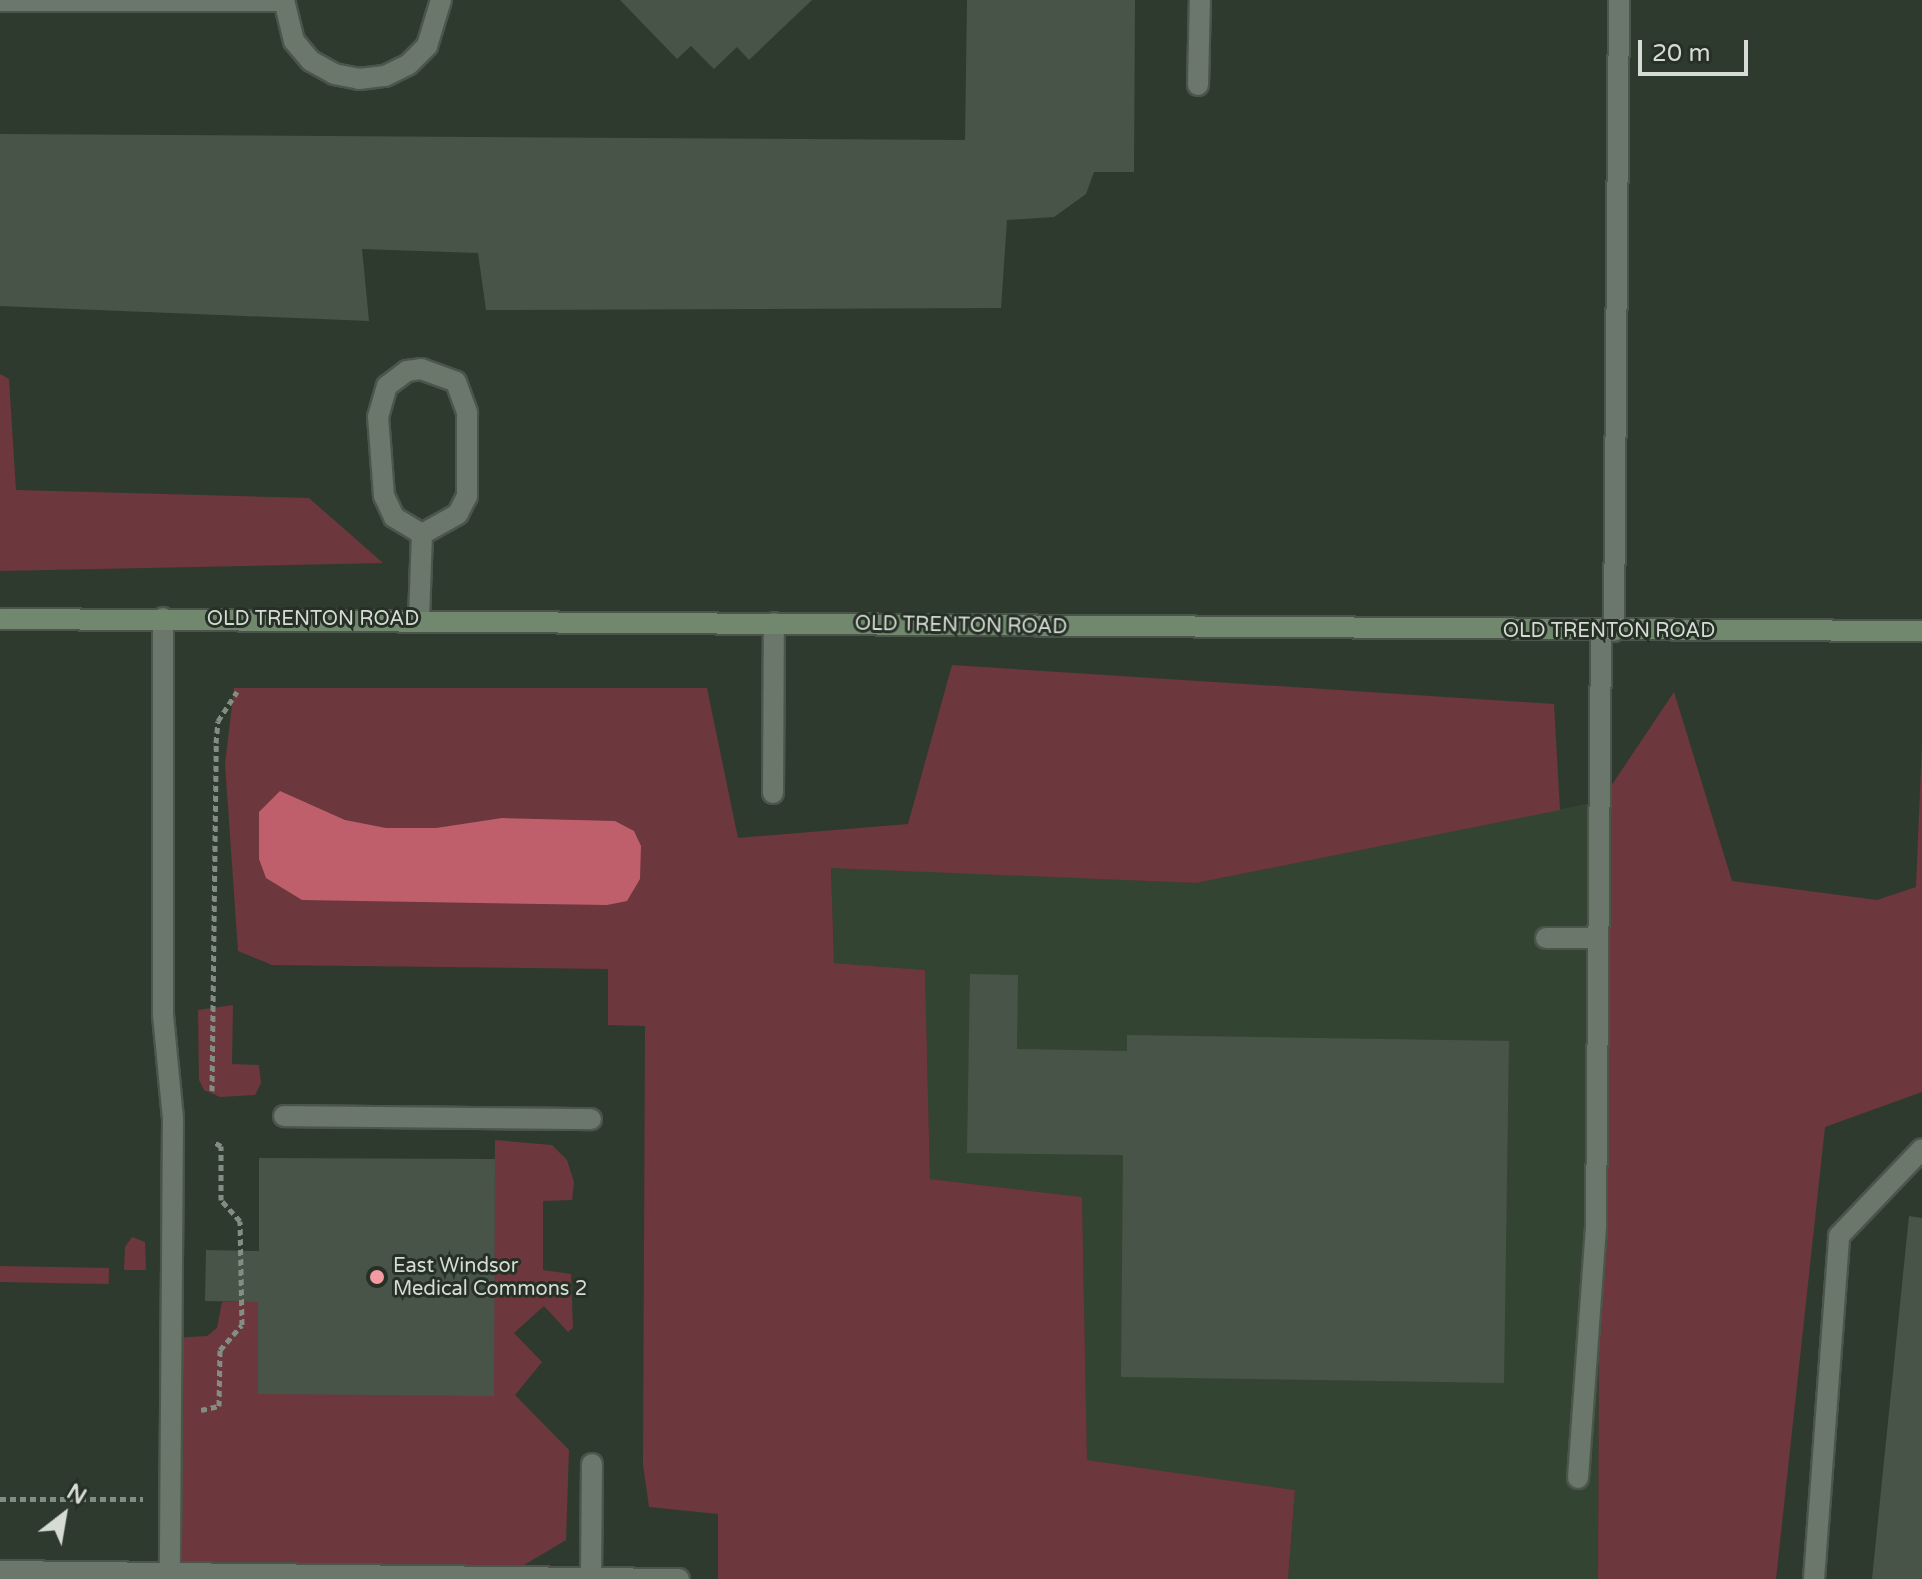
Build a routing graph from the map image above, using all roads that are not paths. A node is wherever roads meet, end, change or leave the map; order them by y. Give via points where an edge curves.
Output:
1 (441, 0) edge
2 (1200, 0) edge
3 (1619, 0) edge
4 (0, 1) edge
5 (284, 1) edge
6 (1198, 85) dead end
7 (422, 534) junction
8 (163, 618) junction
9 (0, 619) edge
10 (419, 619) junction
11 (774, 623) junction
12 (1607, 631) junction
13 (1922, 631) edge
14 (773, 793) dead end
15 (1546, 938) dead end
16 (1596, 938) junction
17 (284, 1116) dead end
18 (591, 1119) dead end
19 (1922, 1149) edge
20 (592, 1464) dead end
21 (1578, 1478) dead end
22 (0, 1571) edge
23 (170, 1574) edge
24 (405, 1576) edge
25 (591, 1577) junction
26 (679, 1579) edge
27 (1814, 1579) edge

1 - 5 lane via 427,46 408,65 385,76 359,79 334,74 311,61 294,41
2 - 6 lane
3 - 12 lane
4 - 5 lane
7 - 7 lane via 458,514 467,496 467,413 456,382 421,369 407,371 387,386 378,417 384,496 394,517
7 - 10 lane
8 - 9 main road, OLD TRENTON ROAD
8 - 10 main road, OLD TRENTON ROAD
8 - 23 lane via 163,1015 173,1119
10 - 11 main road, OLD TRENTON ROAD
11 - 12 main road, OLD TRENTON ROAD
11 - 14 lane
12 - 13 main road, OLD TRENTON ROAD
12 - 16 lane
15 - 16 lane
16 - 21 lane via 1596,1227
17 - 18 lane
19 - 27 lane via 1839,1236
20 - 25 lane
22 - 23 lane
23 - 24 lane
24 - 25 lane
25 - 26 lane

